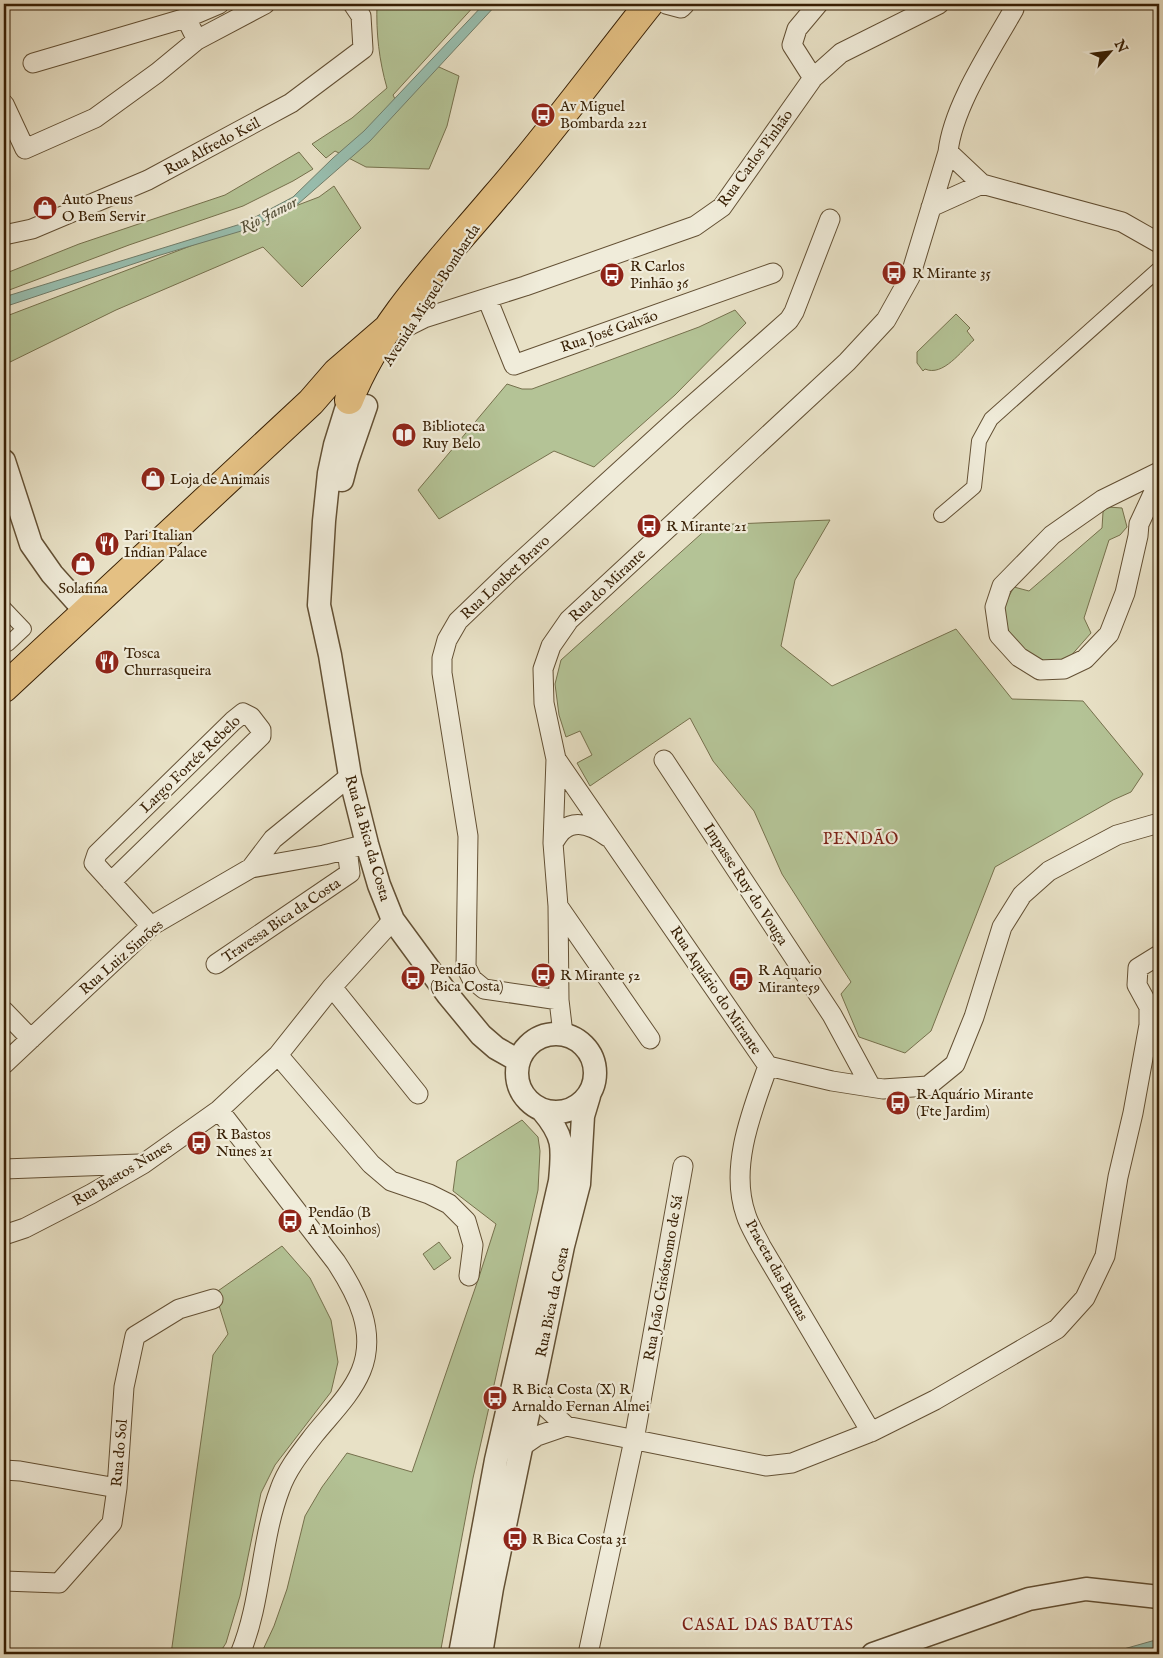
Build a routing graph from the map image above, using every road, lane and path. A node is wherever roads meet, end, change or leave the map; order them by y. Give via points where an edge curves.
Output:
1 (218, 4) edge
2 (266, 4) edge
3 (353, 4) edge
4 (649, 4) edge
5 (666, 4) edge
6 (685, 4) edge
7 (818, 4) edge
8 (939, 4) edge
9 (1014, 4) edge
10 (186, 18) junction
11 (197, 40) junction
12 (33, 63) dead end
13 (813, 78) junction
14 (4, 104) edge
15 (948, 152) junction
16 (982, 184) junction
17 (931, 207) junction
18 (830, 219) dead end
19 (4, 235) edge
20 (1159, 243) edge
21 (1159, 269) edge
22 (773, 274) dead end
23 (487, 298) junction
24 (398, 327) junction
25 (311, 402) junction
26 (358, 403) junction
27 (4, 461) edge
28 (1159, 472) edge
29 (1159, 482) edge
30 (1102, 500) junction
31 (941, 515) dead end
32 (1139, 524) junction
33 (4, 608) edge
34 (86, 612) junction
35 (16, 651) edge
36 (4, 688) edge
37 (556, 759) junction
38 (664, 760) dead end
39 (350, 776) junction
40 (1159, 822) edge
41 (273, 839) junction
42 (553, 843) junction
43 (616, 844) junction
44 (357, 846) junction
45 (280, 862) junction
46 (251, 868) junction
47 (111, 882) junction
48 (558, 906) junction
49 (393, 920) junction
50 (151, 926) junction
51 (1159, 955) edge
52 (216, 964) dead end
53 (332, 986) junction
54 (558, 1000) junction
55 (4, 1011) edge
56 (564, 1034) junction
57 (31, 1039) junction
58 (650, 1039) dead end
59 (278, 1056) junction
60 (519, 1061) junction
61 (4, 1064) edge
62 (768, 1066) junction
63 (871, 1087) junction
64 (418, 1094) dead end
65 (589, 1096) junction
66 (219, 1110) junction
67 (542, 1110) junction
68 (143, 1164) junction
69 (683, 1166) dead end
70 (4, 1169) edge
71 (4, 1235) edge
72 (469, 1276) dead end
73 (213, 1299) dead end
74 (532, 1394) junction
75 (566, 1426) junction
76 (871, 1432) junction
77 (634, 1440) junction
78 (521, 1447) junction
79 (4, 1470) edge
80 (117, 1488) junction
81 (4, 1581) edge
82 (1159, 1597) edge
83 (240, 1654) edge
84 (460, 1654) edge
85 (481, 1654) edge
86 (588, 1654) edge
87 (873, 1654) edge

1 - 10 street
2 - 11 street
3 - 19 street, Rua Alfredo Keil via 361,16 362,48 291,104 148,180 32,229
4 - 24 main road, Avenida Miguel Bombarda via 496,197 453,244
5 - 6 street via 681,8
7 - 13 street via 797,29 792,45
8 - 13 street, Rua Carlos Pinhão via 841,53
9 - 15 street, Rua do Mirante via 962,103 950,135
10 - 11 street
10 - 12 street
11 - 14 street via 95,118 25,149
13 - 23 street, Rua Carlos Pinhão via 722,207 695,226
15 - 16 street
15 - 17 street, Rua do Mirante
16 - 17 street
16 - 20 street via 1122,222
17 - 37 street, Rua do Mirante via 910,277 886,320 847,362 568,620 551,646 543,669 544,703
18 - 54 street, Rua Loubet Bravo via 789,320 509,572 458,622 448,640 442,658 442,673 468,836 466,967 472,979 484,989
21 - 31 street via 990,418 979,441 974,487
22 - 23 street, Rua José Galvão via 514,365
23 - 24 street, Rua Carlos Pinhão
24 - 25 main road, Avenida Miguel Bombarda via 337,372
24 - 26 main road, Avenida Miguel Bombarda via 357,381
25 - 26 main road, Avenida Miguel Bombarda via 331,395
25 - 34 main road, Avenida Miguel Bombarda
26 - 39 street, Rua da Bica da Costa via 335,445 329,473 319,605
27 - 34 street via 30,544
28 - 30 street
29 - 32 street
30 - 32 street via 1121,499 1133,508
30 - 32 street via 1052,534 1002,586 995,607 999,635 1019,657 1040,670 1064,669 1085,659 1109,634 1125,593
33 - 35 street via 24,629
34 - 35 main road, Avenida Miguel Bombarda
35 - 36 main road, Avenida Miguel Bombarda
37 - 42 street, Rua do Mirante
37 - 43 street, Rua Aquário do Mirante
38 - 63 street, Impasse Ruy do Vouga via 832,1015
39 - 41 street, Rua Luiz Simões
39 - 44 street, Rua da Bica da Costa
40 - 63 street, Rua Aquário do Mirante via 1117,835 1049,871 1022,896 1002,927 974,1017 955,1064 928,1086
41 - 45 street via 273,856
41 - 46 street, Rua Luiz Simões
42 - 43 street, Rua Aquário do Mirante via 564,829 578,824 597,829
42 - 48 street, Rua do Mirante
43 - 62 street, Rua Aquário do Mirante
44 - 45 street, Rua Luiz Simões
44 - 49 street, Rua da Bica da Costa via 379,885
44 - 52 street, Travessa Bica da Costa via 350,873
45 - 46 street, Rua Luiz Simões
46 - 50 street, Rua Luiz Simões
47 - 47 street, Largo Fortée Rebelo via 261,736 261,730 251,717 243,713 233,721 96,854 94,863
47 - 50 street, Largo Fortée Rebelo
48 - 54 street, Rua do Mirante
48 - 58 street
49 - 53 street, Rua Bastos Nunes
49 - 60 street, Rua da Bica da Costa via 481,1035
50 - 57 street, Rua Luiz Simões
51 - 76 street via 1138,968 1137,985 1149,1007 1149,1025 1104,1256 1085,1298 1057,1329 935,1400
53 - 59 street, Rua Bastos Nunes
53 - 64 street
54 - 56 street, Rua do Mirante
55 - 57 street
56 - 60 street via 541,1036 524,1050
56 - 65 street via 576,1038 593,1058 596,1071
57 - 61 street, Rua Luiz Simões
59 - 66 street, Rua Bastos Nunes
59 - 72 street via 370,1164 391,1181 449,1204 466,1221 473,1245
60 - 67 street via 516,1072 523,1095
62 - 63 street, Rua Aquário do Mirante
62 - 76 street, Praceta das Bautas via 752,1112 740,1169 746,1215
65 - 67 street via 580,1106 568,1111
65 - 74 street, Rua Bica da Costa via 584,1116 579,1184
66 - 68 street, Rua Bastos Nunes
66 - 83 street via 351,1284 361,1305 366,1338 365,1359 356,1380 299,1454 280,1489 256,1605
67 - 84 street, Rua Bica da Costa via 560,1136 560,1181 496,1460
68 - 70 street
68 - 71 street, Rua Bastos Nunes via 25,1228
69 - 77 street, Rua João Crisóstomo de Sá
73 - 80 street, Rua do Sol via 179,1309 135,1336 124,1387
74 - 75 street
74 - 78 street, Rua Bica da Costa
75 - 77 street
75 - 78 street via 538,1436
76 - 77 street via 792,1463 766,1466
77 - 86 street, Rua João Crisóstomo de Sá
78 - 85 street, Rua Bica da Costa
79 - 80 street
80 - 81 street, Rua do Sol via 112,1523 60,1583
82 - 87 street via 1086,1589 1029,1599

